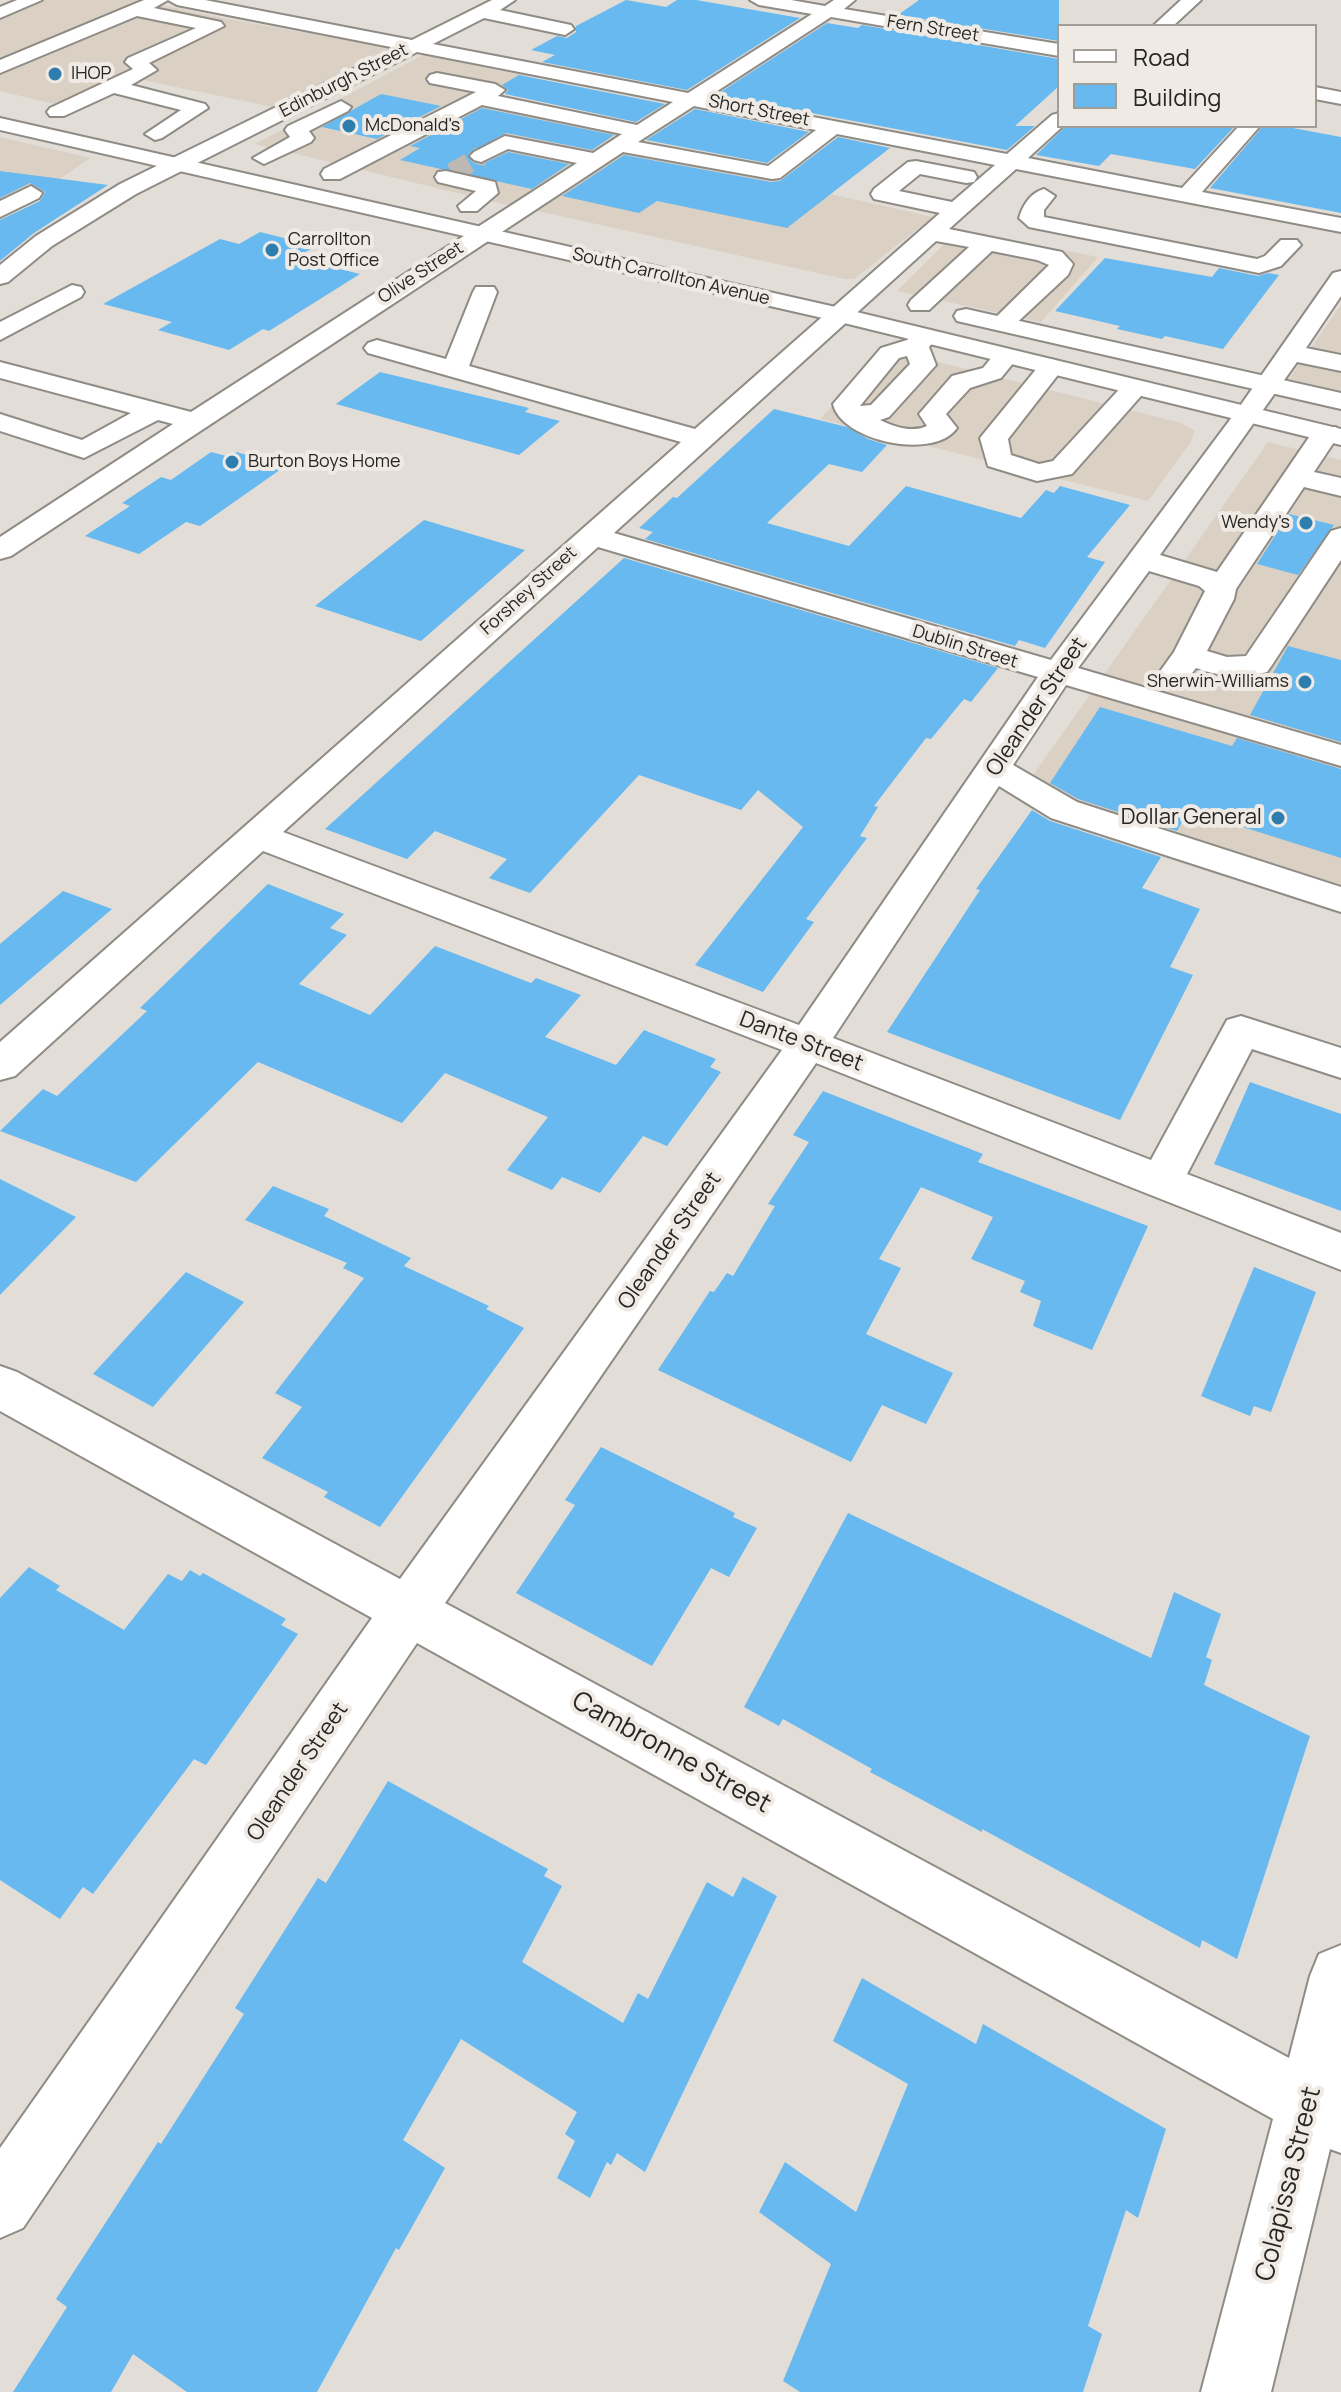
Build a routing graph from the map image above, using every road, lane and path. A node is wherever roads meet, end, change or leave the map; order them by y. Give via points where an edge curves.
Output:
1 (33, 0) edge
2 (159, 0) edge
3 (177, 0) edge
4 (506, 0) edge
5 (759, 0) edge
6 (846, 0) edge
7 (1192, 0) edge
8 (135, 10) junction
9 (482, 12) junction
10 (827, 12) junction
11 (0, 13) edge
12 (1164, 24) edge
13 (565, 29) dead end
14 (416, 45) junction
15 (1057, 50) edge
16 (383, 62) junction
17 (0, 67) edge
18 (419, 81) junction
19 (112, 86) junction
20 (1317, 93) edge
21 (479, 98) junction
22 (691, 98) junction
23 (1341, 98) edge
24 (359, 100) dead end
25 (88, 119) dead end
26 (1057, 121) edge
27 (263, 122) junction
28 (0, 124) edge
29 (834, 126) junction
30 (1248, 128) edge
31 (132, 129) dead end
32 (640, 132) junction
33 (155, 134) junction
34 (300, 134) junction
35 (215, 147) junction
36 (381, 149) junction
37 (611, 151) junction
38 (481, 156) tunnel mouth
39 (264, 158) junction
40 (1014, 161) junction
41 (183, 164) junction
42 (332, 174) junction
43 (360, 180) dead end
44 (443, 184) tunnel mouth
45 (1018, 191) junction
46 (31, 193) dead end
47 (1187, 195) junction
48 (0, 210) edge
49 (956, 210) junction
50 (512, 216) junction
51 (543, 223) dead end
52 (1341, 225) edge
53 (482, 233) junction
54 (931, 233) junction
55 (1258, 239) dead end
56 (987, 243) junction
57 (1289, 245) junction
58 (1313, 250) dead end
59 (0, 277) edge
60 (1341, 278) edge
61 (72, 292) dead end
62 (485, 292) dead end
63 (845, 298) junction
64 (920, 305) junction
65 (1330, 311) edge
66 (1010, 315) junction
67 (0, 332) edge
68 (921, 341) junction
69 (377, 348) dead end
70 (1291, 353) junction
71 (1341, 363) edge
72 (999, 364) junction
73 (1051, 367) junction
74 (0, 370) edge
75 (455, 370) junction
76 (1135, 388) junction
77 (1258, 400) junction
78 (1341, 401) edge
79 (154, 411) junction
80 (0, 422) edge
81 (196, 422) junction
82 (961, 425) junction
83 (1334, 435) edge
84 (701, 439) junction
85 (1296, 477) junction
86 (1341, 487) edge
87 (590, 535) junction
88 (1341, 537) edge
89 (0, 550) edge
90 (1143, 559) junction
91 (1221, 589) junction
92 (1189, 655) junction
93 (1057, 674) junction
94 (1154, 702) junction
95 (1341, 756) edge
96 (995, 769) junction
97 (259, 836) junction
98 (1341, 900) edge
99 (808, 1044) junction
100 (1341, 1063) edge
101 (0, 1065) edge
102 (1161, 1182) junction
103 (1341, 1252) edge
104 (0, 1387) edge
105 (409, 1610) junction
106 (1341, 1976) edge
107 (1325, 2112) edge
108 (0, 2205) edge
109 (1236, 2392) edge

1 - 11 street
2 - 8 street
3 - 14 street, Short Street
4 - 9 street, Edinburgh Street
5 - 10 street, Fern Street
6 - 10 street, Olive Street
7 - 12 street
8 - 17 street
8 - 19 street via 215,26 135,62 147,70
9 - 13 street
9 - 14 street, Edinburgh Street
10 - 15 street, Fern Street
10 - 22 street, Olive Street
14 - 16 street, Edinburgh Street
14 - 22 street, Short Street
16 - 18 street via 403,66
16 - 27 street, Edinburgh Street
18 - 21 street via 495,90
18 - 36 street via 447,103 410,123
19 - 25 street via 50,110
19 - 33 street via 198,108
20 - 23 street
21 - 32 street
21 - 36 street
22 - 29 street, Short Street
22 - 32 street, Olive Street
24 - 34 street
26 - 40 street, Forshey Street
27 - 34 street
27 - 35 street, Edinburgh Street
28 - 41 street, South Carrollton Avenue
29 - 37 street via 772,173
29 - 40 street, Short Street
30 - 47 street
31 - 33 street
32 - 37 street, Olive Street
33 - 35 street
34 - 36 street via 331,145
34 - 39 street
35 - 39 street
35 - 41 street, Edinburgh Street
36 - 42 street
37 - 38 street via 505,142
37 - 50 street, Olive Street
39 - 42 street
40 - 45 street, Forshey Street
40 - 47 street, Short Street
41 - 53 street, South Carrollton Avenue
41 - 59 street, Edinburgh Street via 128,189 44,241
42 - 43 street
44 - 50 street via 487,187 487,193 469,206
45 - 49 street, Forshey Street
45 - 49 street via 916,167 882,194
45 - 57 street via 1037,222 1166,249 1259,266
46 - 48 street
47 - 52 street, Short Street
49 - 54 street, Forshey Street
50 - 51 street
50 - 53 street, Olive Street
53 - 63 street, South Carrollton Avenue
53 - 81 street, Olive Street
54 - 56 street
54 - 63 street, Forshey Street
55 - 57 street
56 - 64 street
56 - 66 street via 1054,257 1061,264
57 - 58 street
60 - 65 street, Oleander Street
61 - 67 street
62 - 75 street
63 - 64 street, South Carrollton Avenue
63 - 68 street, South Carrollton Avenue
63 - 84 street, Forshey Street
64 - 66 street, South Carrollton Avenue
65 - 70 street, Oleander Street
66 - 77 street, South Carrollton Avenue
68 - 72 street, South Carrollton Avenue
68 - 82 street via 890,353 846,404 848,413 869,428 909,437 931,437
69 - 75 street
70 - 71 street
70 - 77 street, Oleander Street
72 - 73 street, South Carrollton Avenue
72 - 82 street via 1000,392
72 - 82 street via 961,382 932,414
73 - 76 street, South Carrollton Avenue
73 - 76 street via 994,438 998,460 1037,473 1062,468
74 - 79 street
75 - 84 street
76 - 77 street, South Carrollton Avenue
77 - 78 street, South Carrollton Avenue
77 - 83 street, South Carrollton Avenue
77 - 90 street, Oleander Street
79 - 80 street via 84,450
79 - 81 street
81 - 89 street, Olive Street
83 - 85 street
84 - 87 street, Forshey Street
85 - 86 street
85 - 91 street
87 - 93 street, Dublin Street
87 - 97 street, Forshey Street
88 - 92 street via 1256,665 1224,667
90 - 91 street via 1210,580
90 - 93 street, Oleander Street
91 - 92 street
92 - 94 street
93 - 94 street, Dublin Street
93 - 96 street, Oleander Street
94 - 95 street, Dublin Street
96 - 98 street via 1064,810
96 - 99 street, Oleander Street
97 - 99 street, Dante Street
97 - 101 street, Forshey Street
99 - 102 street, Dante Street
99 - 105 street, Oleander Street
100 - 102 street via 1241,1030
102 - 103 street, Dante Street
104 - 105 street, Cambronne Street
105 - 107 street, Cambronne Street
105 - 108 street, Oleander Street
106 - 107 street, Colapissa Street
107 - 109 street, Colapissa Street

